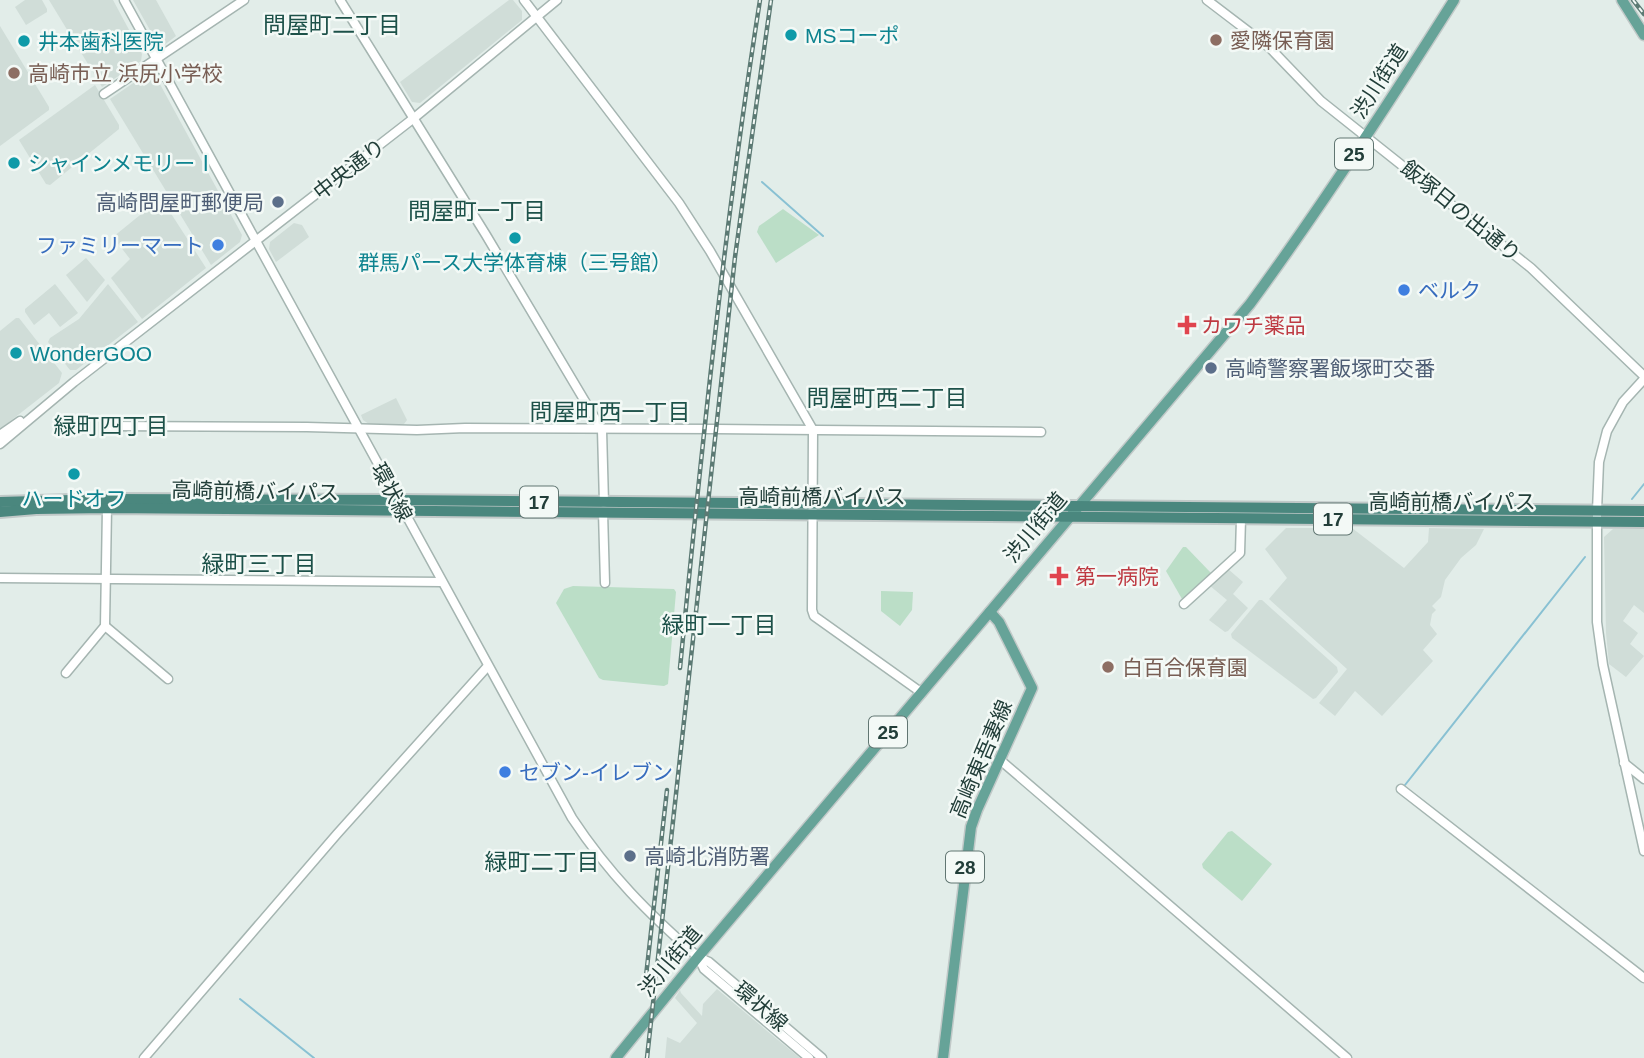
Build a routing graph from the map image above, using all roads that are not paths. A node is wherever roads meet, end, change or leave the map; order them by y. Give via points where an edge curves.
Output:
1 (124, 0) edge
2 (244, 0) edge
3 (340, 0) edge
4 (524, 0) edge
5 (557, 0) edge
6 (1208, 0) edge
7 (1454, 0) edge
8 (1622, 0) edge
9 (538, 17) junction
10 (1644, 35) edge
11 (156, 58) junction
12 (104, 94) dead end
13 (414, 118) junction
14 (1366, 136) junction
15 (255, 242) junction
16 (1644, 377) edge
17 (38, 411) junction
18 (106, 426) dead end
19 (359, 429) junction
20 (602, 430) junction
21 (813, 430) junction
22 (1041, 432) dead end
23 (0, 435) edge
24 (0, 444) edge
25 (396, 500) junction
26 (0, 502) edge
27 (1078, 506) junction
28 (107, 508) junction
29 (604, 508) junction
30 (813, 509) junction
31 (1644, 511) edge
32 (0, 512) edge
33 (402, 512) junction
34 (1068, 516) junction
35 (1597, 516) junction
36 (1241, 519) junction
37 (1644, 522) edge
38 (0, 578) edge
39 (105, 579) junction
40 (442, 582) junction
41 (605, 583) dead end
42 (1184, 604) dead end
43 (989, 612) junction
44 (105, 626) junction
45 (487, 667) junction
46 (66, 673) dead end
47 (167, 679) dead end
48 (922, 693) junction
49 (999, 759) junction
50 (1624, 763) junction
51 (1644, 779) edge
52 (1401, 789) dead end
53 (1644, 852) edge
54 (698, 957) junction
55 (1644, 978) edge
56 (144, 1058) edge
57 (616, 1058) edge
58 (809, 1058) edge
59 (821, 1058) edge
60 (943, 1058) edge
61 (1347, 1058) edge

1 - 11 street, 環状線
2 - 11 street
3 - 13 street
4 - 9 street
5 - 9 street, 中央通り
6 - 14 street, 飯塚日の出通り via 1270,48 1321,101
7 - 14 main road, 渋川街道 / 25
8 - 10 main road
9 - 13 street, 中央通り
9 - 21 street via 679,203
11 - 12 street
11 - 15 street, 環状線
13 - 15 street, 中央通り
13 - 20 street
14 - 16 street, 飯塚日の出通り via 1531,268
14 - 27 main road, 渋川街道 / 25 via 1250,304
15 - 17 street, 中央通り
15 - 19 street, 環状線
16 - 35 street via 1607,431 1599,462
17 - 23 street, 中央通り
17 - 24 street, 中央通り
18 - 19 street
19 - 20 street
19 - 25 street, 環状線
20 - 21 street
20 - 29 street
21 - 22 street
21 - 30 street
25 - 26 highway, 高崎前橋バイパス / 17
25 - 29 highway, 高崎前橋バイパス / 17
25 - 33 street, 環状線
27 - 30 highway, 高崎前橋バイパス / 17
27 - 34 main road, 渋川街道 / 25
27 - 35 highway, 高崎前橋バイパス / 17
28 - 32 highway, 高崎前橋バイパス / 17
28 - 33 highway, 高崎前橋バイパス / 17
28 - 39 street
29 - 30 highway, 高崎前橋バイパス / 17 via 720,515
29 - 33 highway, 高崎前橋バイパス / 17
29 - 41 street
30 - 34 highway, 高崎前橋バイパス / 17
30 - 48 street via 814,616
31 - 35 highway, 高崎前橋バイパス / 17
33 - 40 street, 環状線
34 - 36 highway, 高崎前橋バイパス / 17
34 - 43 main road, 渋川街道 / 25
35 - 36 highway, 高崎前橋バイパス / 17
35 - 37 highway, 高崎前橋バイパス / 17
35 - 50 street via 1597,622
36 - 42 street via 1240,553
38 - 39 street
39 - 40 street
39 - 44 street
40 - 45 street, 環状線
43 - 48 main road, 渋川街道 / 25
43 - 49 main road, 高崎東吾妻線 / 28 via 999,622 1032,688
44 - 46 street
44 - 47 street
45 - 54 street, 環状線 via 581,832 634,899
45 - 56 street
48 - 54 main road, 渋川街道 / 25
49 - 60 main road, 高崎東吾妻線 / 28 via 971,828
49 - 61 street
50 - 51 street
50 - 53 street
52 - 55 street
54 - 57 main road, 渋川街道 / 25
54 - 58 street, 環状線 via 704,969
54 - 59 street, 環状線

